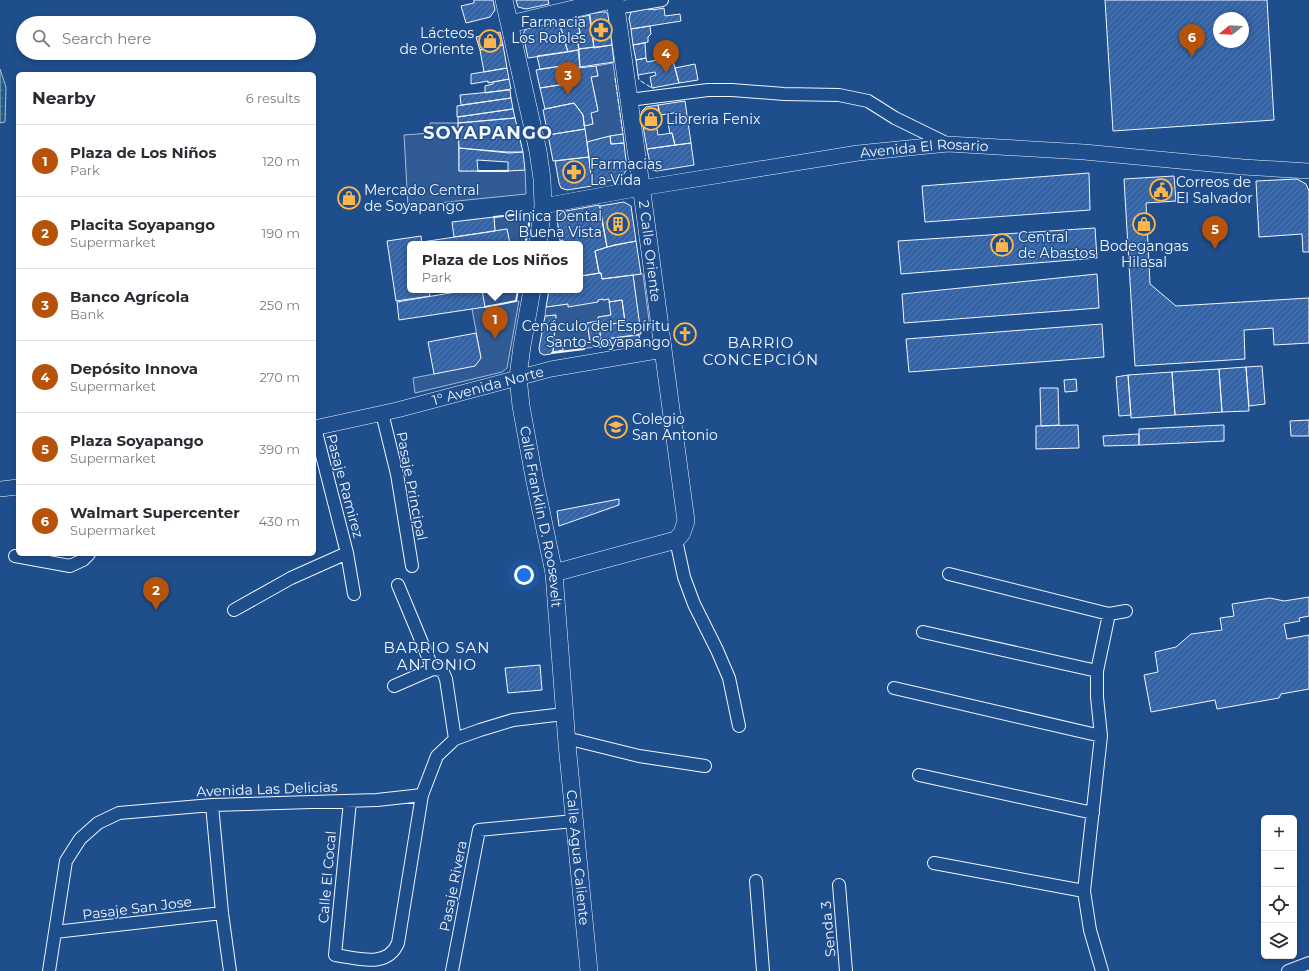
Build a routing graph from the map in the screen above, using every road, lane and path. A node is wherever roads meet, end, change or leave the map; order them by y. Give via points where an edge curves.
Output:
1 (504, 0) edge
2 (662, 0) edge
3 (614, 3) edge
4 (510, 24) junction
5 (629, 100) junction
6 (948, 144) junction
7 (1309, 171) edge
8 (641, 188) junction
9 (543, 206) junction
10 (538, 241) edge
11 (531, 293) edge
12 (663, 350) junction
13 (518, 377) junction
14 (382, 413) junction
15 (316, 428) edge
16 (316, 436) edge
17 (16, 487) edge
18 (0, 489) edge
19 (676, 540) junction
20 (347, 553) junction
21 (15, 556) dead end
22 (88, 556) edge
23 (412, 566) dead end
24 (554, 574) junction
25 (949, 574) dead end
26 (398, 585) dead end
27 (354, 594) dead end
28 (234, 610) dead end
29 (1126, 611) dead end
30 (1109, 614) junction
31 (923, 632) dead end
32 (434, 669) junction
33 (1097, 671) junction
34 (394, 686) dead end
35 (894, 688) dead end
36 (564, 714) junction
37 (739, 726) dead end
38 (1101, 736) junction
39 (455, 739) junction
40 (566, 741) junction
41 (705, 766) dead end
42 (919, 775) dead end
43 (422, 795) junction
44 (350, 801) junction
45 (212, 805) junction
46 (1093, 813) junction
47 (574, 821) junction
48 (934, 863) dead end
49 (756, 881) dead end
50 (839, 885) dead end
51 (1084, 891) junction
52 (222, 913) junction
53 (55, 932) junction
54 (1309, 964) edge
55 (49, 971) edge
56 (230, 971) edge
57 (452, 971) edge
58 (588, 971) edge
59 (763, 971) edge
60 (846, 971) edge
61 (1102, 971) edge
62 (1288, 971) edge

1 - 4 main road
2 - 3 street
3 - 4 main road
3 - 5 main road, 2 Calle Oriente
4 - 9 main road via 538,151
5 - 6 street via 708,90 839,95 868,101 895,118
5 - 8 main road, 2 Calle Oriente
6 - 7 street, Avenida El Rosario via 1084,152
6 - 8 street, Avenida El Rosario via 876,150
8 - 9 street, Avenida El Rosario
8 - 12 main road, 2 Calle Oriente
9 - 10 main road
11 - 13 main road, Calle Franklin D. Roosevelt
12 - 13 street, 1° Avenida Norte
12 - 19 main road, 2 Calle Oriente via 686,521 682,534
13 - 14 street, 1° Avenida Norte
13 - 24 main road, Calle Franklin D. Roosevelt via 521,406
14 - 15 street, 1° Avenida Norte
14 - 23 street, Pasaje Principal via 397,474
16 - 20 street, Pasaje Ramirez
17 - 18 street
19 - 24 main road
19 - 37 street via 684,577 694,604 729,678
20 - 27 street, Pasaje Ramirez
20 - 28 street, Pasaje Ramirez via 291,578
21 - 22 street via 70,566
24 - 36 main road, Calle Franklin D. Roosevelt
25 - 30 street
26 - 32 street
29 - 30 street
30 - 33 street
31 - 33 street
32 - 34 street
32 - 39 street via 442,670 446,679
33 - 38 street
35 - 38 street
36 - 39 street via 513,720
36 - 40 main road, Calle Franklin D. Roosevelt
38 - 46 street
39 - 43 street via 437,756
40 - 41 street via 638,756
40 - 47 main road, Calle Agua Caliente
42 - 46 street
43 - 44 street, Avenida Las Delicias
43 - 44 street, Calle El Cocal via 398,943 390,955 376,960 335,955
44 - 45 street, Avenida Las Delicias
45 - 52 street
45 - 53 street, Avenida Las Delicias via 119,813 98,823 80,839 66,861
46 - 51 street
47 - 57 street, Pasaje Rivera via 479,830
47 - 58 main road, Calle Agua Caliente
48 - 51 street
49 - 59 street
50 - 60 street, Senda 3
51 - 61 street via 1090,930
52 - 53 street, Pasaje San Jose
52 - 56 street
53 - 55 street, Avenida Las Delicias
54 - 62 street

